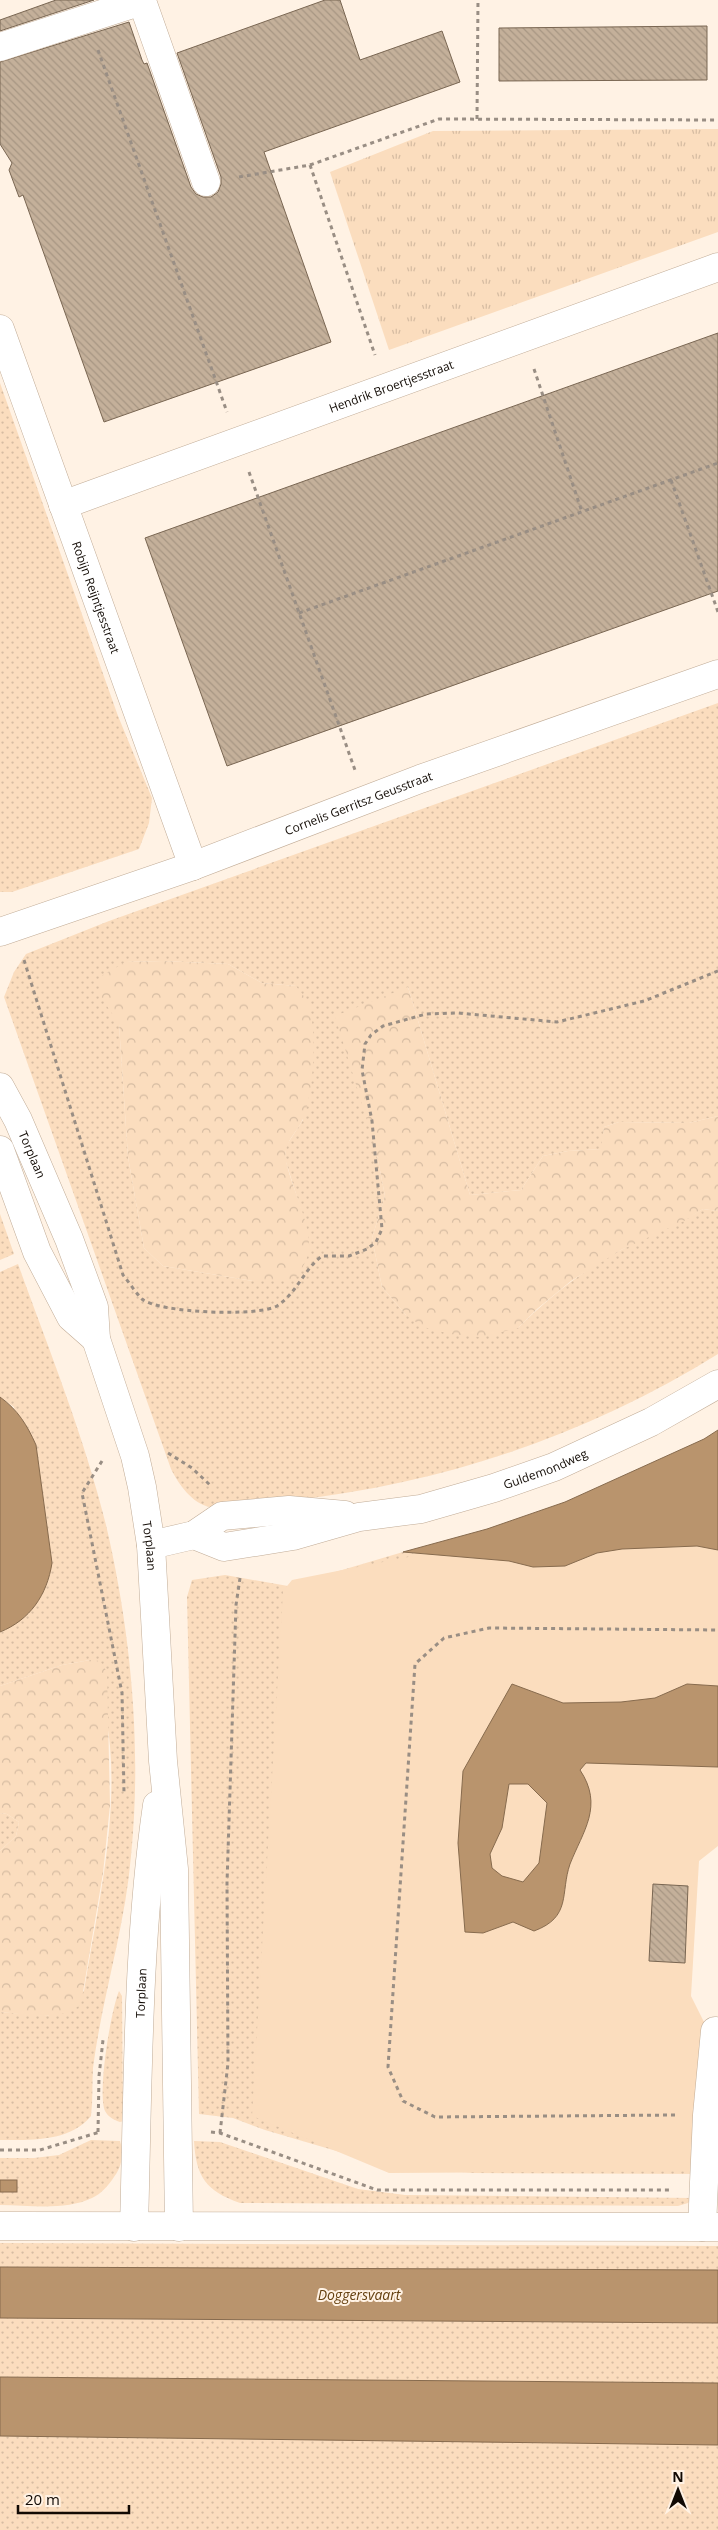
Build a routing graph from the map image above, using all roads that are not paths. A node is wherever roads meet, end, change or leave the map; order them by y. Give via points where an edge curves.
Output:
1 (146, 1) edge
2 (0, 47) edge
3 (206, 182) road end
4 (718, 267) edge
5 (0, 329) edge
6 (63, 506) junction
7 (718, 674) edge
8 (193, 866) junction
9 (7, 930) edge
10 (0, 1087) edge
11 (0, 1150) edge
12 (96, 1339) junction
13 (718, 1384) edge
14 (359, 1517) junction
15 (194, 1534) junction
16 (151, 1545) junction
17 (163, 1761) junction
18 (715, 2031) dead end
19 (0, 2226) edge
20 (134, 2227) junction
21 (179, 2227) junction
22 (710, 2227) edge

1 - 2 street
1 - 3 street
4 - 6 street, Hendrik Broertjesstraat
5 - 6 street, Robijn Reijntjesstraat
6 - 8 street, Robijn Reijntjesstraat
7 - 8 street, Cornelis Gerritsz Geusstraat via 420,779
8 - 9 street, Cornelis Gerritsz Geusstraat
10 - 12 street, Torplaan via 18,1120 70,1239 94,1307
11 - 12 street via 37,1252 71,1317
12 - 16 street, Torplaan via 142,1487
13 - 14 street, Guldemondweg via 651,1422 554,1467 421,1509
14 - 15 street, Guldemondweg via 289,1510 240,1514 222,1516
14 - 15 street, Guldemondweg via 293,1536 224,1547
15 - 16 street, Guldemondweg
16 - 17 street, Torplaan
17 - 20 street, Torplaan via 148,1869 140,1988
17 - 21 street, Torplaan via 174,1869
18 - 22 street via 702,2190
19 - 20 street
20 - 21 street
21 - 22 street

